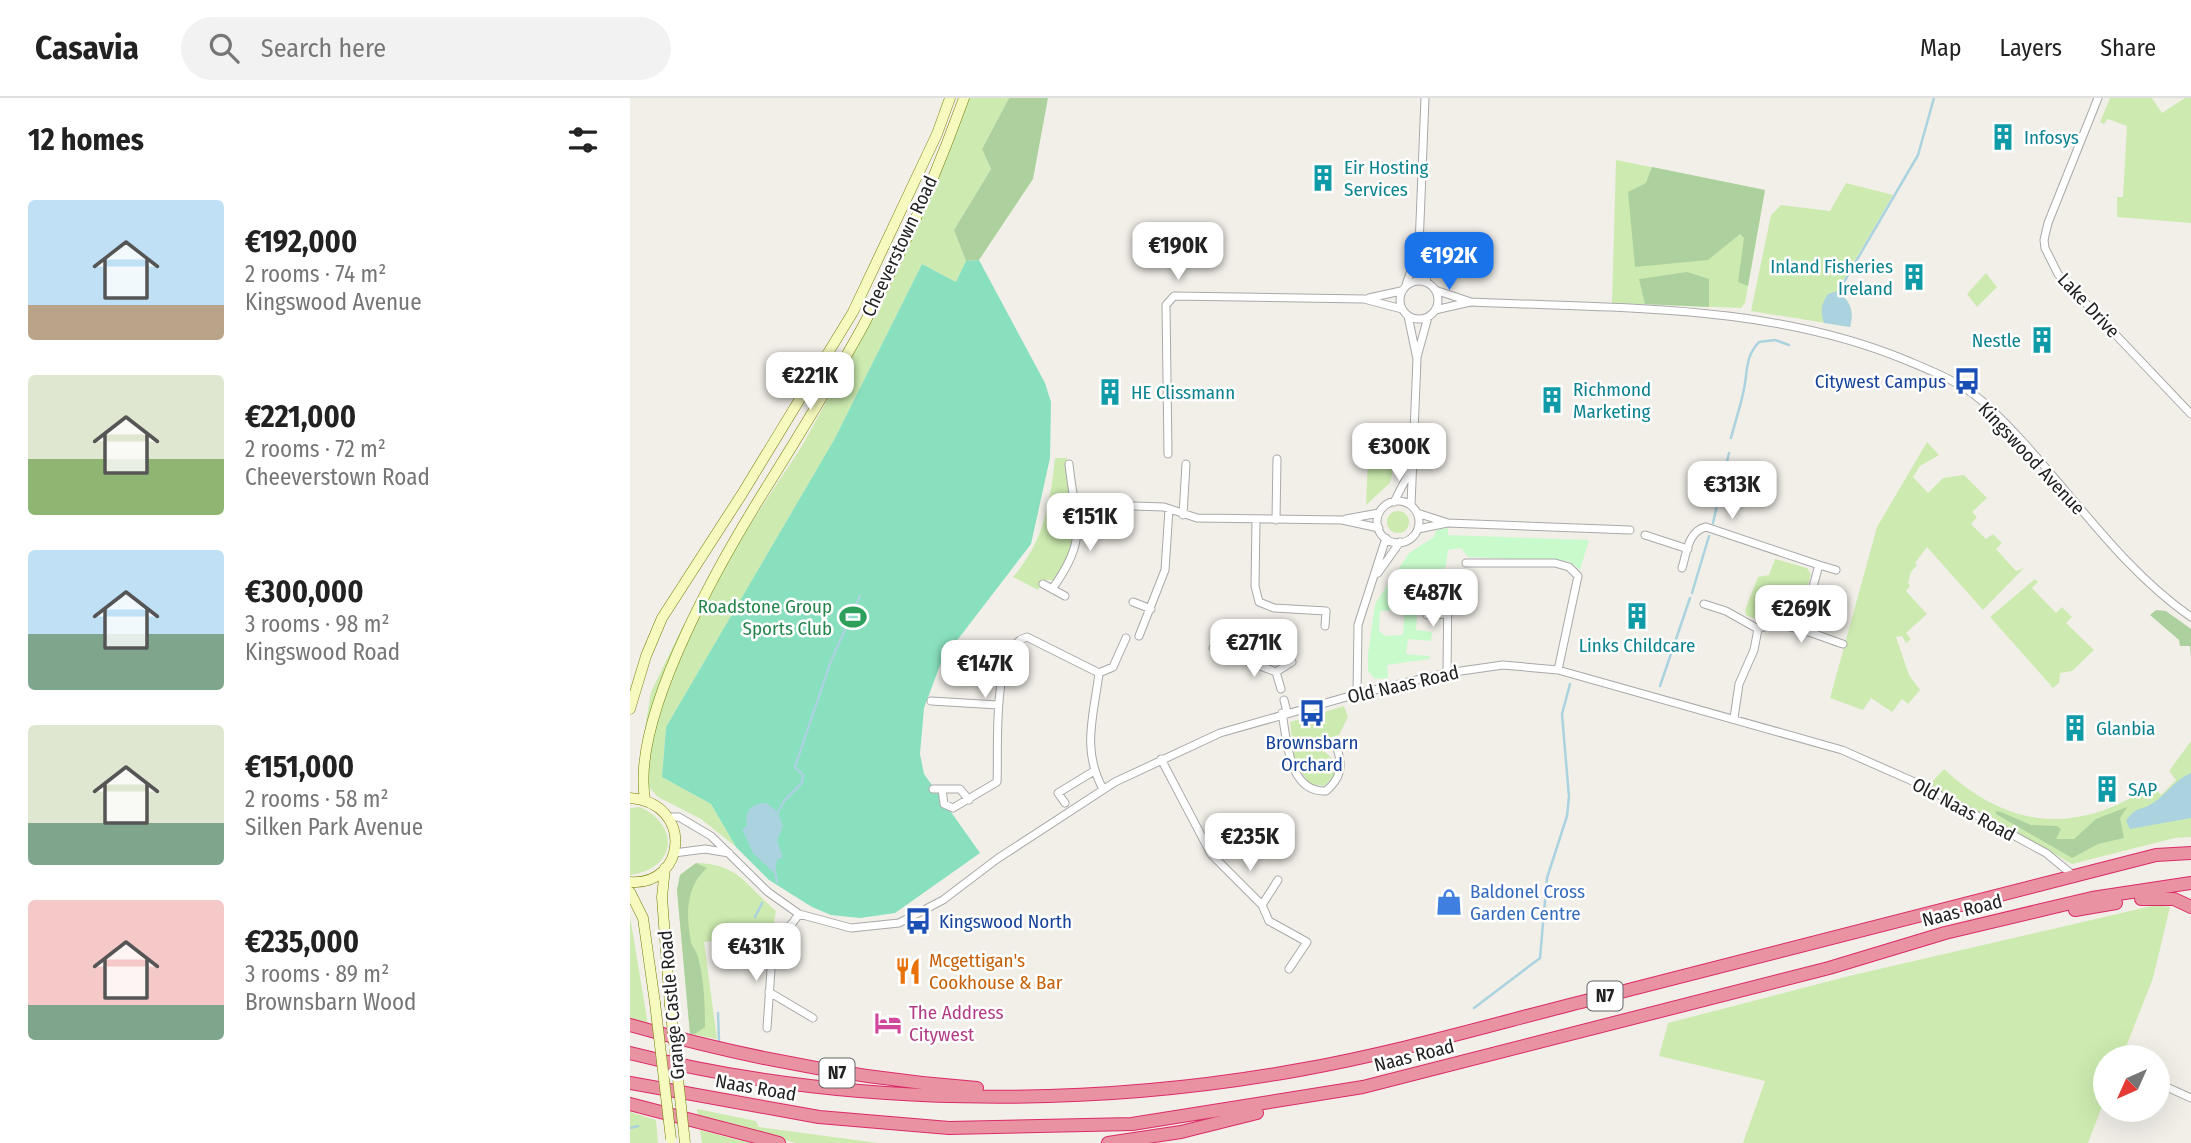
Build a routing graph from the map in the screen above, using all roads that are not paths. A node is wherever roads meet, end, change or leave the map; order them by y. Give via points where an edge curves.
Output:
1 (950, 98) edge
2 (964, 98) edge
3 (1425, 98) edge
4 (2098, 98) edge
5 (1419, 246) junction
6 (1427, 282) junction
7 (1404, 288) junction
8 (1435, 290) junction
9 (1364, 299) junction
10 (1471, 302) junction
11 (1402, 309) junction
12 (1434, 310) junction
13 (1408, 316) junction
14 (1427, 317) junction
15 (1417, 359) junction
16 (2191, 414) edge
17 (1168, 454) dead end
18 (1277, 459) dead end
19 (1415, 463) junction
20 (1069, 464) dead end
21 (1186, 464) dead end
22 (1394, 502) junction
23 (1074, 505) junction
24 (1411, 505) junction
25 (1169, 509) junction
26 (1379, 513) junction
27 (1417, 513) junction
28 (1183, 515) junction
29 (1256, 520) junction
30 (1276, 520) junction
31 (1342, 520) junction
32 (1448, 523) junction
33 (1379, 528) junction
34 (1418, 529) junction
35 (1630, 530) dead end
36 (1645, 535) dead end
37 (1386, 538) junction
38 (1400, 542) junction
39 (1688, 549) junction
40 (1466, 562) dead end
41 (1819, 565) junction
42 (1682, 568) dead end
43 (1836, 570) dead end
44 (1445, 577) dead end
45 (1375, 578) junction
46 (1043, 584) dead end
47 (1052, 589) junction
48 (1065, 596) dead end
49 (1133, 601) dead end
50 (1704, 604) dead end
51 (1151, 609) junction
52 (1447, 614) junction
53 (1427, 615) dead end
54 (2191, 617) edge
55 (679, 620) dead end
56 (1325, 626) dead end
57 (1758, 629) junction
58 (1801, 630) junction
59 (1139, 636) dead end
60 (1126, 638) dead end
61 (1843, 644) dead end
62 (1213, 648) dead end
63 (1292, 662) dead end
64 (1558, 670) junction
65 (1276, 672) junction
66 (1099, 673) junction
67 (1447, 673) junction
68 (651, 684) dead end
69 (1281, 689) dead end
70 (1357, 694) junction
71 (1284, 700) dead end
72 (931, 701) dead end
73 (999, 705) junction
74 (643, 706) dead end
75 (630, 709) edge
76 (1284, 712) junction
77 (1734, 718) junction
78 (1337, 748) dead end
79 (633, 756) dead end
80 (1161, 759) junction
81 (1094, 771) junction
82 (933, 789) dead end
83 (942, 789) junction
84 (1103, 789) junction
85 (630, 798) edge
86 (645, 799) junction
87 (970, 800) junction
88 (1065, 803) dead end
89 (669, 817) junction
90 (2191, 847) edge
91 (674, 853) junction
92 (730, 853) junction
93 (2191, 853) edge
94 (2156, 856) junction
95 (666, 868) junction
96 (2074, 876) junction
97 (1278, 880) dead end
98 (630, 882) edge
99 (2191, 883) edge
100 (630, 892) edge
101 (1262, 905) junction
102 (2191, 907) edge
103 (799, 914) junction
104 (1945, 933) junction
105 (772, 940) junction
106 (729, 945) dead end
107 (1289, 969) dead end
108 (769, 992) junction
109 (813, 1018) dead end
110 (630, 1026) edge
111 (767, 1028) dead end
112 (630, 1053) edge
113 (630, 1083) edge
114 (1363, 1087) junction
115 (2170, 1089) edge
116 (1048, 1094) junction
117 (2191, 1098) edge
118 (630, 1104) edge
119 (671, 1141) edge
120 (685, 1143) edge
121 (779, 1143) edge
122 (1108, 1143) edge

1 - 75 main road, Cheeverstown Road via 853,312 662,618
2 - 55 main road, Cheeverstown Road via 863,324 771,479
3 - 5 street
4 - 16 street, Lake Drive via 2048,223 2045,248 2065,282
5 - 6 street
5 - 7 street
6 - 7 street
6 - 8 street
7 - 9 street
7 - 11 street
8 - 10 street, Kingswood Avenue
8 - 12 street
9 - 11 street
9 - 17 street via 1174,296 1166,305
10 - 12 street, Kingswood Avenue
10 - 54 street, Kingswood Avenue via 1746,316 1849,339 1946,377 1981,401 2124,558
11 - 13 street
12 - 14 street
13 - 14 street
13 - 15 street
14 - 15 street
15 - 19 street
18 - 30 street
19 - 22 street
19 - 24 street
20 - 23 street
21 - 28 street
22 - 24 street
22 - 26 street
23 - 25 street
23 - 47 street via 1077,548
24 - 27 street
25 - 28 street
25 - 51 street via 1165,570
26 - 31 street
26 - 33 street
27 - 32 street
27 - 34 street
28 - 29 street
29 - 30 street
29 - 56 street via 1259,602 1274,608 1326,611
30 - 31 street
31 - 33 street
32 - 34 street
32 - 35 street
33 - 37 street
34 - 38 street
36 - 39 street
37 - 38 street
37 - 45 street
38 - 45 street
39 - 41 street via 1698,529 1706,527
39 - 42 street
40 - 64 street via 1555,564 1578,576
41 - 43 street
41 - 58 street
44 - 52 street
45 - 70 street via 1358,625
46 - 47 street
47 - 48 street
49 - 51 street
50 - 57 street
51 - 59 street
52 - 53 street
52 - 67 street
57 - 58 street via 1769,624
57 - 77 street via 1738,684
58 - 61 street
60 - 66 street via 1113,667
62 - 65 street
63 - 65 street
64 - 67 street, Old Naas Road via 1503,665
64 - 77 street, Old Naas Road
65 - 69 street
66 - 73 street via 1023,638 1013,646
66 - 81 street via 1089,727
67 - 70 street, Old Naas Road
68 - 74 main road
70 - 76 street, Old Naas Road
71 - 76 street
72 - 73 street
73 - 87 street via 997,782
76 - 78 street via 1293,769 1304,784 1326,791 1337,782 1342,763
76 - 80 street, Old Naas Road
77 - 96 street, Old Naas Road via 1842,750 1919,783 2046,853
79 - 86 main road via 634,778
80 - 84 street, Old Naas Road
80 - 101 street via 1212,854
81 - 84 street
81 - 88 street via 1058,793
82 - 83 street
83 - 87 street via 960,789
83 - 87 street via 949,807
84 - 103 street, Old Naas Road via 943,900 899,923 850,928
85 - 86 main road
86 - 89 main road
89 - 91 main road
89 - 92 street, Old Naas Road via 679,817
90 - 94 highway, N7
91 - 92 street via 705,849
91 - 95 main road
92 - 103 street, Old Naas Road via 768,892
93 - 94 highway, Naas Road / N7
94 - 96 highway, Naas Road / N7
95 - 98 main road via 646,880
95 - 120 main road, Grange Castle Road, bridge via 662,897
96 - 116 highway, Naas Road / N7 via 1363,1057 1224,1082
97 - 101 street
99 - 104 highway, Naas Road / N7 via 2092,898
100 - 119 main road, Grange Castle Road, bridge via 643,918
101 - 107 street via 1269,921 1307,942
102 - 104 highway, N7 via 2174,899 2132,900
103 - 105 street via 785,933
104 - 114 highway, Naas Road / N7 via 1829,968
105 - 106 street
105 - 108 street
108 - 109 street
108 - 111 street
110 - 116 highway, N7 via 746,1056 846,1075
112 - 116 highway, Naas Road / N7 via 826,1087 958,1096
113 - 114 highway, Naas Road / N7 via 819,1117 949,1128 1132,1124
114 - 122 highway, N7 via 1181,1132
115 - 117 street
118 - 121 highway

